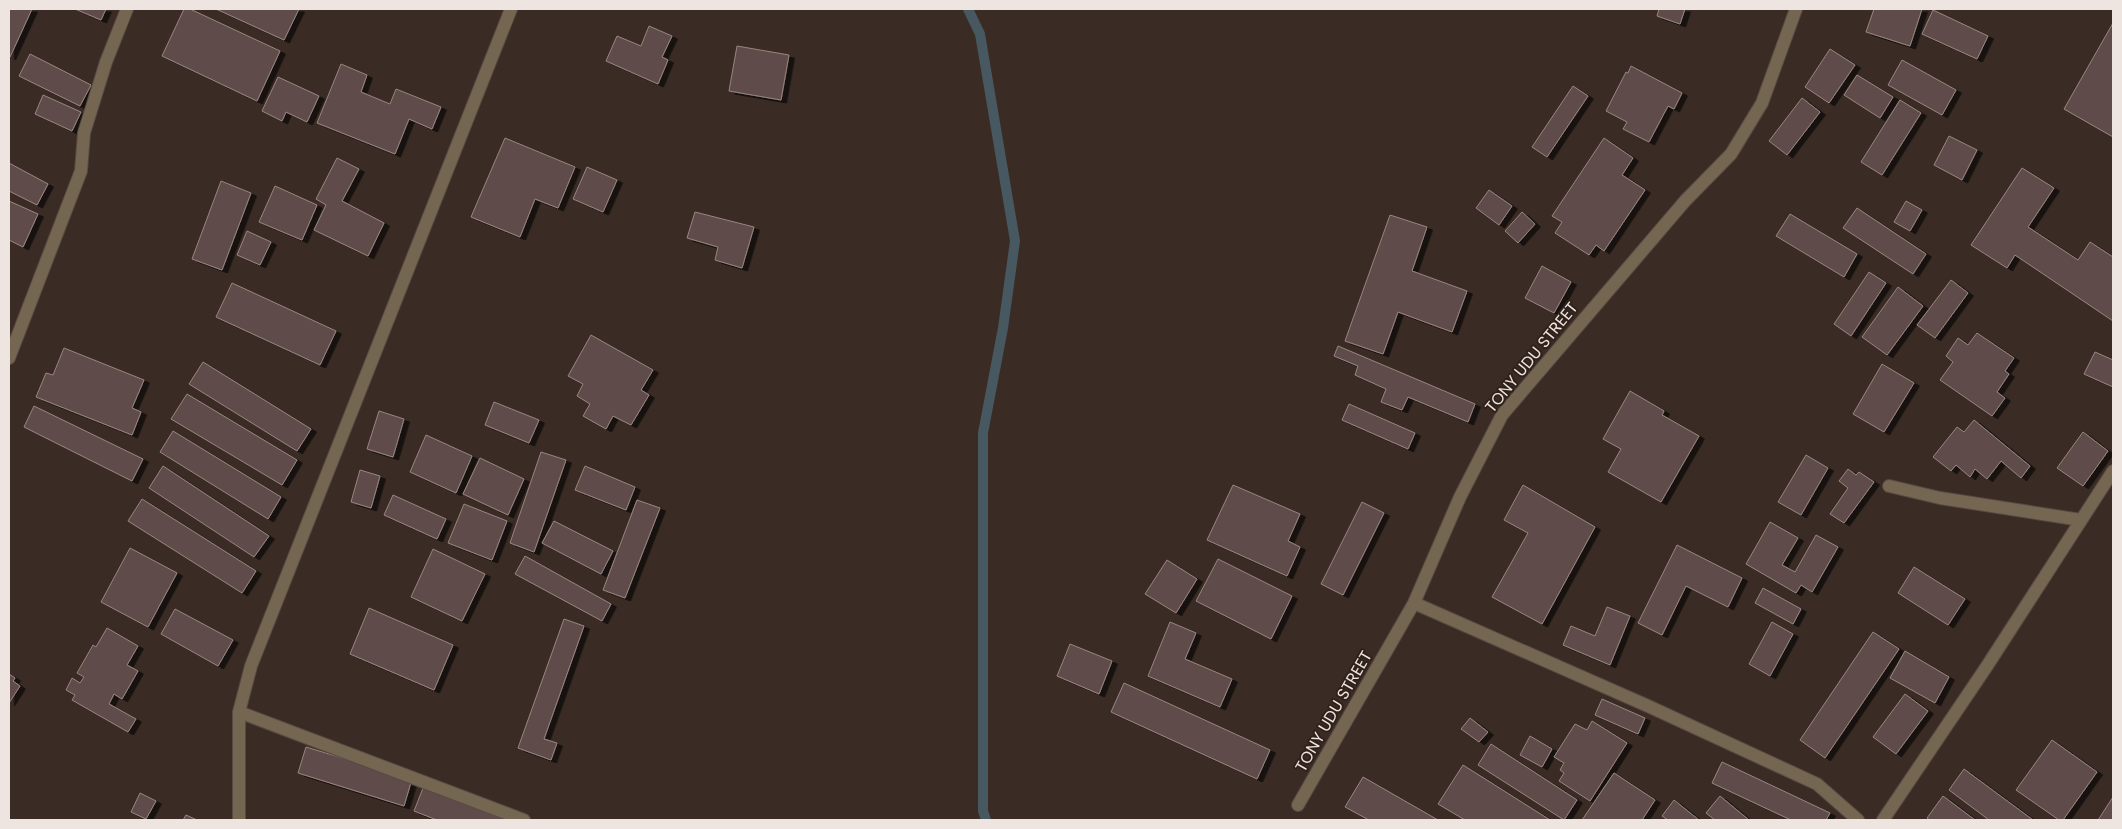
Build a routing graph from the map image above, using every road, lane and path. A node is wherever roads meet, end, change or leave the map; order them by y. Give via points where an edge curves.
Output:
1 (127, 9) edge
2 (511, 9) edge
3 (1796, 9) edge
4 (9, 358) edge
5 (2113, 471) edge
6 (1889, 486) dead end
7 (2081, 520) junction
8 (1414, 602) junction
9 (239, 712) junction
10 (1298, 805) dead end
11 (239, 820) edge
12 (524, 820) edge
13 (1858, 820) edge
14 (1883, 820) edge

1 - 4 street via 84,133 81,171
2 - 9 street via 252,666
3 - 8 street, TONY UDU STREET via 1762,103 1731,154 1685,201 1502,415 1460,497
5 - 7 street
6 - 7 street via 1940,498
7 - 14 street
8 - 10 street, TONY UDU STREET
8 - 13 street via 1817,784
9 - 11 street
9 - 12 street

